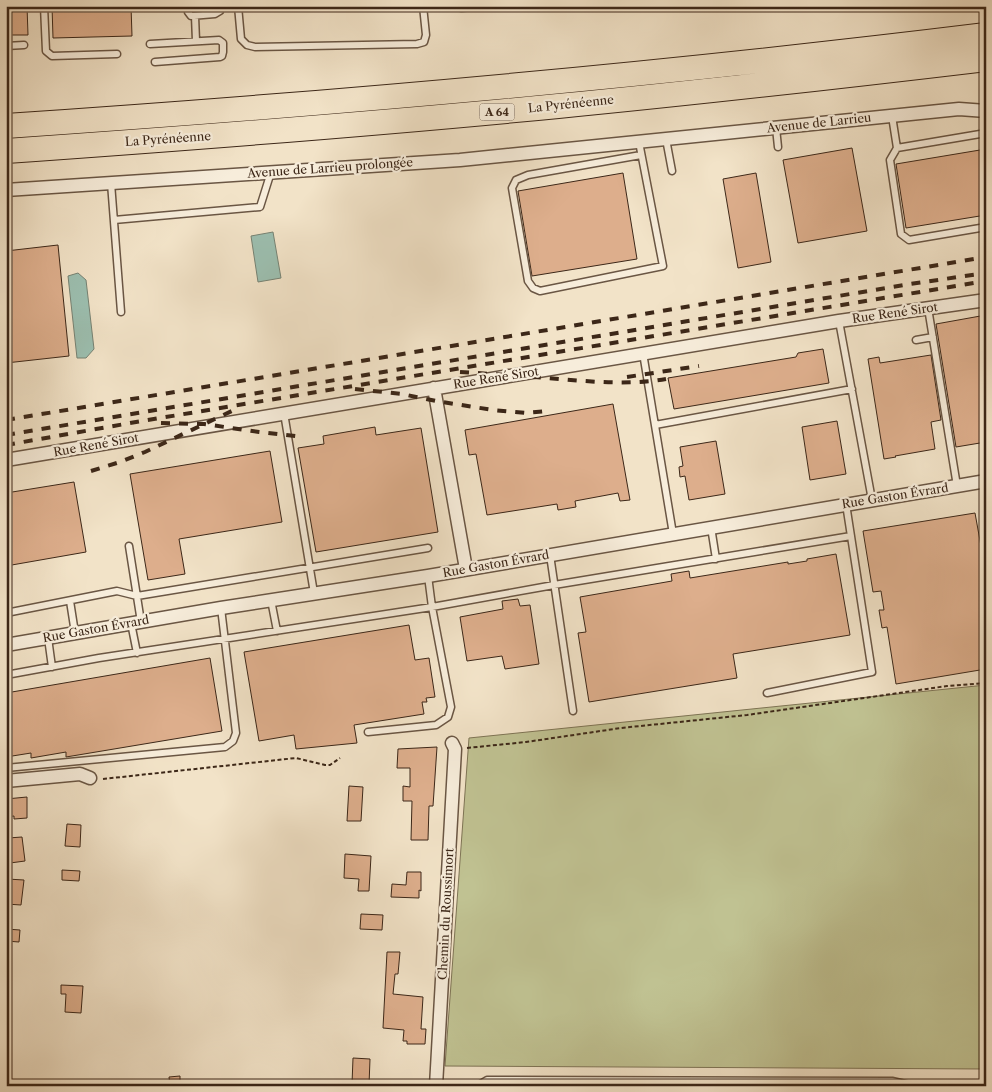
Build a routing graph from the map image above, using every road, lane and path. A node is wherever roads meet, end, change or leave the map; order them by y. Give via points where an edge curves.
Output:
1 (44, 6) edge
2 (188, 6) edge
3 (203, 6) edge
4 (221, 6) edge
5 (238, 6) edge
6 (423, 6) edge
7 (458, 6) edge
8 (484, 6) edge
9 (204, 15) junction
10 (195, 16) junction
11 (986, 35) edge
12 (196, 41) junction
13 (150, 44) dead end
14 (24, 45) dead end
15 (6, 46) edge
16 (117, 54) dead end
17 (986, 59) edge
18 (155, 62) dead end
19 (986, 111) edge
20 (892, 116) junction
21 (6, 126) edge
22 (776, 128) junction
23 (986, 133) edge
24 (666, 139) junction
25 (652, 140) joint
26 (639, 142) junction
27 (778, 147) dead end
28 (897, 148) junction
29 (6, 151) edge
30 (641, 156) junction
31 (672, 171) dead end
32 (270, 172) junction
33 (111, 182) junction
34 (6, 190) edge
35 (114, 220) junction
36 (986, 227) edge
37 (986, 300) edge
38 (928, 308) junction
39 (121, 312) dead end
40 (839, 321) junction
41 (933, 337) junction
42 (916, 340) dead end
43 (643, 353) junction
44 (434, 388) junction
45 (852, 389) junction
46 (284, 413) junction
47 (655, 425) junction
48 (6, 460) edge
49 (986, 481) edge
50 (957, 486) junction
51 (872, 500) junction
52 (846, 504) junction
53 (711, 527) junction
54 (673, 534) junction
55 (851, 536) junction
56 (129, 546) dead end
57 (428, 548) dead end
58 (550, 555) junction
59 (716, 559) junction
60 (310, 568) junction
61 (466, 569) junction
62 (428, 576) junction
63 (554, 585) junction
64 (314, 594) junction
65 (137, 596) junction
66 (271, 600) junction
67 (70, 601) junction
68 (432, 607) junction
69 (221, 608) junction
70 (6, 613) edge
71 (136, 622) junction
72 (277, 631) junction
73 (76, 633) junction
74 (48, 638) junction
75 (224, 639) junction
76 (6, 645) edge
77 (137, 652) junction
78 (52, 667) junction
79 (6, 675) edge
80 (986, 683) edge
81 (766, 693) dead end
82 (573, 711) dead end
83 (368, 732) dead end
84 (454, 746) joint
85 (340, 758) dead end
86 (6, 768) edge
87 (90, 778) joint
88 (6, 781) edge
89 (436, 1086) edge
90 (477, 1086) edge
91 (914, 1086) edge

1 - 16 lane via 46,50 52,56
2 - 10 lane via 188,12
3 - 9 lane
4 - 9 lane via 215,14
5 - 6 lane via 241,40 255,47 418,44 424,42 426,35
7 - 8 lane
9 - 10 lane
10 - 12 lane
11 - 21 highway, La Pyrénéenne / A 64 via 512,86
12 - 13 lane
12 - 18 lane via 219,40 224,52 222,56
14 - 15 lane
17 - 29 highway, La Pyrénéenne / A 64 via 560,106
19 - 20 street, Avenue de Larrieu via 959,109
20 - 22 street, Avenue de Larrieu
20 - 28 lane
22 - 24 street, Avenue de Larrieu
22 - 27 lane
23 - 28 lane
24 - 25 street, Avenue de Larrieu
24 - 31 lane
25 - 26 street, Avenue de Larrieu prolongée
26 - 30 lane
26 - 32 street, Avenue de Larrieu prolongée via 460,160
28 - 36 lane via 890,160 901,234 908,240
30 - 30 lane via 528,175 516,180 512,188 528,281 533,288 540,291 663,266
32 - 33 street, Avenue de Larrieu prolongée
32 - 35 lane via 260,207
33 - 34 street, Avenue de Larrieu prolongée
33 - 35 lane
35 - 39 lane
37 - 38 street, Rue René Sirot
38 - 40 street, Rue René Sirot
38 - 41 lane
40 - 43 street, Rue René Sirot
40 - 45 lane
41 - 42 lane
41 - 50 lane
43 - 44 street, Rue René Sirot
43 - 47 lane
44 - 46 street, Rue René Sirot
44 - 61 street
45 - 47 lane
45 - 51 lane
46 - 48 street, Rue René Sirot
46 - 60 lane
47 - 54 lane
49 - 50 street, Rue Gaston Évrard
50 - 51 street, Rue Gaston Évrard
51 - 52 street, Rue Gaston Évrard
52 - 53 street, Rue Gaston Évrard
52 - 55 lane
53 - 54 street, Rue Gaston Évrard
53 - 59 lane
54 - 58 street, Rue Gaston Évrard
55 - 59 lane
55 - 81 lane via 872,672
56 - 65 lane
57 - 60 lane
58 - 61 street, Rue Gaston Évrard
58 - 63 lane
59 - 63 lane
60 - 64 lane
60 - 65 lane
61 - 62 street, Rue Gaston Évrard
62 - 64 street, Rue Gaston Évrard
62 - 68 lane
63 - 68 lane
63 - 82 lane
64 - 66 street, Rue Gaston Évrard
65 - 67 lane via 117,591
65 - 71 lane
66 - 69 street, Rue Gaston Évrard
66 - 72 lane
67 - 70 lane
67 - 73 lane
68 - 72 lane
68 - 83 lane via 452,707 448,717 436,725
69 - 71 street, Rue Gaston Évrard
69 - 75 lane
71 - 73 street, Rue Gaston Évrard
71 - 77 lane
72 - 75 lane
73 - 74 street, Rue Gaston Évrard
74 - 76 street, Rue Gaston Évrard
74 - 78 lane
75 - 77 lane
75 - 86 lane via 236,733 233,741 225,747
77 - 78 lane
78 - 79 lane
80 - 84 path via 526,742 475,748
84 - 89 street, Chemin du Roussimort
85 - 87 path via 330,765 296,758
87 - 88 street via 80,774
90 - 91 lane via 487,1080 892,1081

